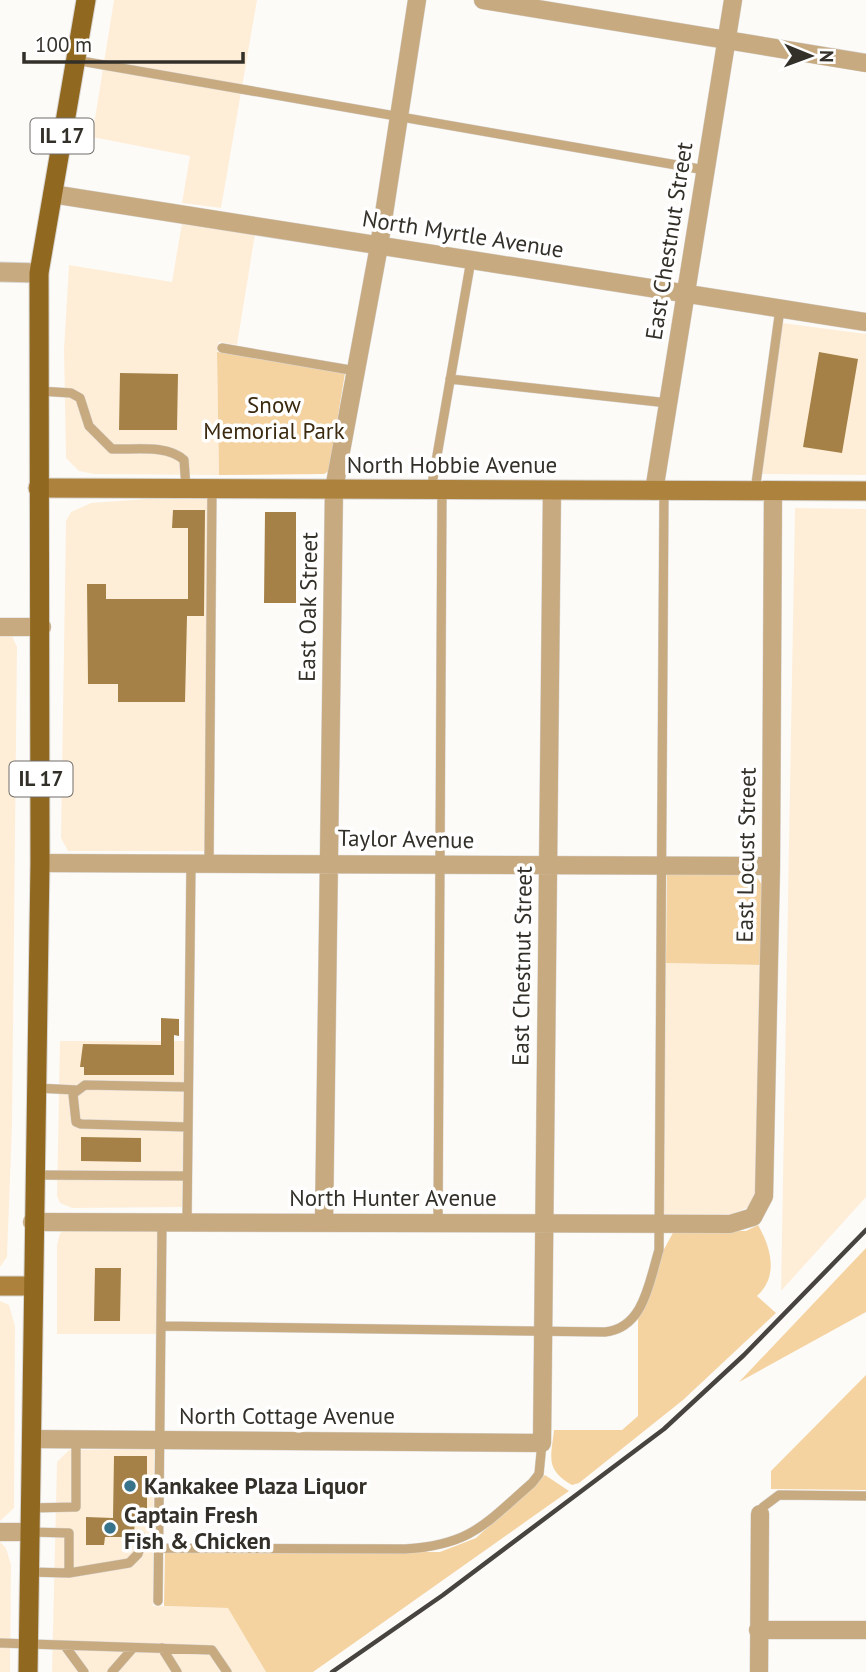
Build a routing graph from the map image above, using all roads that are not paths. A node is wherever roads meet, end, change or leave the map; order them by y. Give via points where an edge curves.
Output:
1 (86, 0) edge
2 (417, 0) edge
3 (483, 0) edge
4 (733, 0) edge
5 (726, 39) junction
6 (75, 60) junction
7 (866, 62) edge
8 (399, 117) junction
9 (705, 170) junction
10 (52, 194) junction
11 (379, 246) junction
12 (471, 260) junction
13 (0, 272) edge
14 (39, 273) junction
15 (685, 295) junction
16 (780, 309) junction
17 (866, 322) edge
18 (222, 348) dead end
19 (356, 371) junction
20 (450, 379) junction
21 (39, 391) junction
22 (668, 403) junction
23 (38, 488) junction
24 (186, 489) junction
25 (212, 489) junction
26 (334, 489) junction
27 (437, 490) junction
28 (552, 490) junction
29 (659, 491) junction
30 (764, 491) junction
31 (866, 491) edge
32 (0, 626) edge
33 (41, 627) junction
34 (328, 862) junction
35 (40, 863) junction
36 (200, 863) junction
37 (440, 864) junction
38 (548, 865) junction
39 (662, 865) junction
40 (771, 866) junction
41 (188, 1087) junction
42 (35, 1088) junction
43 (76, 1090) junction
44 (188, 1127) junction
45 (33, 1175) junction
46 (187, 1176) junction
47 (752, 1217) joint
48 (32, 1222) junction
49 (162, 1222) junction
50 (187, 1222) junction
51 (324, 1223) junction
52 (438, 1223) junction
53 (544, 1223) junction
54 (659, 1223) junction
55 (0, 1286) edge
56 (32, 1286) junction
57 (161, 1326) junction
58 (543, 1332) junction
59 (30, 1439) junction
60 (76, 1439) junction
61 (159, 1440) junction
62 (542, 1443) junction
63 (866, 1496) edge
64 (30, 1507) junction
65 (760, 1514) joint
66 (0, 1532) edge
67 (29, 1532) junction
68 (143, 1538) dead end
69 (158, 1548) junction
70 (29, 1572) junction
71 (69, 1573) junction
72 (158, 1601) dead end
73 (758, 1630) junction
74 (866, 1630) edge
75 (0, 1643) edge
76 (28, 1644) junction
77 (65, 1646) junction
78 (133, 1648) junction
79 (162, 1648) junction
80 (28, 1672) edge
81 (84, 1672) edge
82 (112, 1672) edge
83 (177, 1672) edge
84 (227, 1672) edge
85 (759, 1672) edge

1 - 6 main road, IL 17
2 - 8 street, East Oak Street
3 - 5 street
4 - 5 street, East Chestnut Street
5 - 7 street
5 - 9 street, East Chestnut Street
6 - 8 lane
6 - 10 main road, IL 17
8 - 9 lane
8 - 11 street, East Oak Street
9 - 15 street, East Chestnut Street
10 - 11 street, North Myrtle Avenue
10 - 14 main road, IL 17
11 - 12 street, North Myrtle Avenue
11 - 19 street, East Oak Street
12 - 15 street, North Myrtle Avenue
12 - 20 lane
13 - 14 street
14 - 21 main road, IL 17
15 - 16 street, North Myrtle Avenue
15 - 22 street, East Chestnut Street
16 - 17 street, North Myrtle Avenue
16 - 30 lane
18 - 19 lane
19 - 26 street, East Oak Street
20 - 22 lane
20 - 27 lane
21 - 23 main road, IL 17
21 - 24 lane via 80,398 89,425 111,449 178,454 184,460
22 - 29 street, East Chestnut Street
23 - 24 main road, North Hobbie Avenue
23 - 33 main road, IL 17
24 - 25 main road, North Hobbie Avenue
25 - 26 main road, North Hobbie Avenue
25 - 36 lane
26 - 27 main road, North Hobbie Avenue
26 - 34 street, East Oak Street
27 - 28 main road, North Hobbie Avenue
27 - 37 lane
28 - 29 main road, North Hobbie Avenue
28 - 38 street, East Chestnut Street
29 - 30 main road, North Hobbie Avenue
29 - 39 lane
30 - 31 main road, North Hobbie Avenue
30 - 40 street, East Locust Street
32 - 33 street
33 - 35 main road, IL 17
34 - 36 street, Taylor Avenue
34 - 37 street, Taylor Avenue
34 - 51 street, East Oak Street
35 - 36 street, Taylor Avenue
35 - 42 main road, IL 17
36 - 41 lane
37 - 38 street, Taylor Avenue
37 - 52 lane
38 - 39 street, Taylor Avenue
38 - 53 street, East Chestnut Street
39 - 40 street, Taylor Avenue
39 - 54 lane
40 - 47 street, East Locust Street via 764,1196
41 - 43 lane via 85,1085
41 - 44 lane
42 - 43 lane
42 - 45 main road, IL 17
43 - 44 lane via 76,1122
44 - 46 lane
45 - 46 lane
45 - 48 main road, IL 17
46 - 50 lane
47 - 54 street, North Hunter Avenue via 730,1224
48 - 49 street, North Hunter Avenue
48 - 56 main road, IL 17
49 - 50 street, North Hunter Avenue
49 - 57 lane
50 - 51 street, North Hunter Avenue
51 - 52 street, North Hunter Avenue
52 - 53 street, North Hunter Avenue
53 - 54 street, North Hunter Avenue
53 - 58 street, East Chestnut Street
54 - 58 lane via 659,1250 641,1306 629,1323 619,1330
55 - 56 main road
56 - 59 main road, IL 17
57 - 58 lane
57 - 61 lane
58 - 62 street, East Chestnut Street
59 - 60 street, North Cottage Avenue
59 - 64 main road, IL 17
60 - 61 street, North Cottage Avenue
60 - 64 lane via 76,1507
61 - 62 street, North Cottage Avenue
61 - 69 lane
62 - 69 lane via 539,1474 532,1483 477,1532 444,1546
63 - 65 lane via 779,1495
64 - 67 main road, IL 17
65 - 73 street
66 - 67 street
67 - 70 main road, IL 17
67 - 71 lane via 69,1533
68 - 71 lane via 129,1563
69 - 72 lane
70 - 71 lane
70 - 76 main road, IL 17
73 - 74 street
73 - 85 street
75 - 76 lane
76 - 77 lane
76 - 80 main road, IL 17
77 - 78 lane
77 - 81 lane
78 - 79 lane
78 - 82 lane
79 - 83 lane
79 - 84 lane via 212,1650

